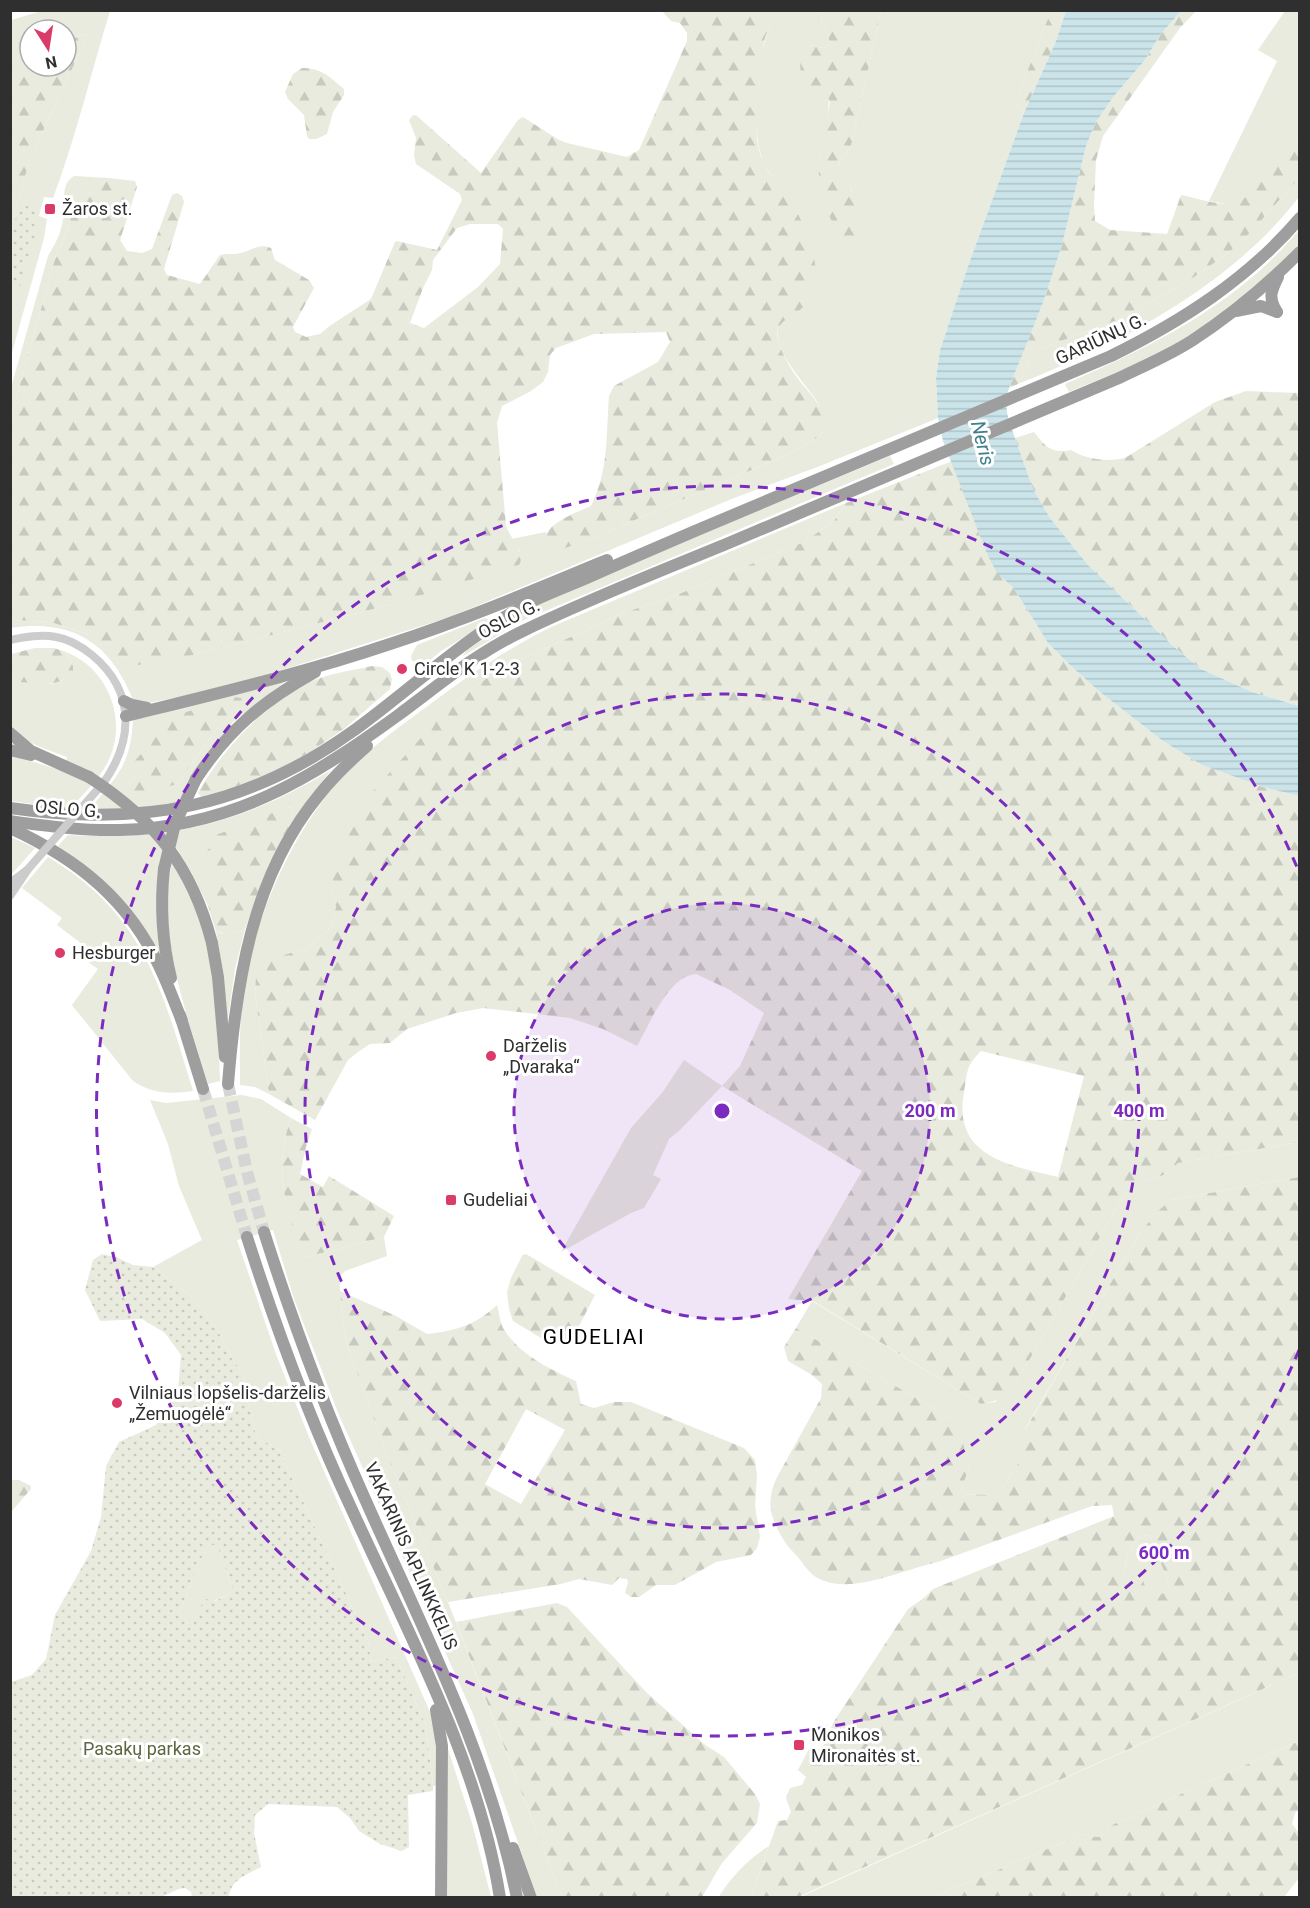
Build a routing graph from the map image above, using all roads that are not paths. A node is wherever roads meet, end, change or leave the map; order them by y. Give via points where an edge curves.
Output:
1 (1299, 218) edge
2 (1299, 252) edge
3 (1281, 270) junction
4 (1232, 312) junction
5 (890, 449) joint
6 (812, 481) junction
7 (10, 640) edge
8 (346, 658) junction
9 (124, 701) junction
10 (155, 709) junction
11 (405, 711) junction
12 (126, 716) junction
13 (10, 733) edge
14 (10, 750) edge
15 (58, 763) junction
16 (10, 808) edge
17 (10, 821) edge
18 (10, 828) edge
19 (29, 868) junction
20 (10, 884) edge
21 (10, 896) edge
22 (182, 1021) junction
23 (203, 1089) tunnel mouth
24 (264, 1232) tunnel mouth
25 (247, 1237) tunnel mouth
26 (431, 1682) junction
27 (496, 1812) junction
28 (441, 1898) edge
29 (500, 1898) edge
30 (517, 1898) edge
31 (531, 1898) edge

1 - 5 highway, GARIŪNŲ G. via 1246,272 1186,316 1111,356
2 - 3 highway
3 - 4 highway
3 - 4 highway via 1270,294 1277,312 1261,306
4 - 11 highway, OSLO G. via 1158,360 520,632 487,650
5 - 6 highway, OSLO G.
6 - 8 highway via 465,618
6 - 16 highway, OSLO G. via 533,601 470,640 355,729 263,784 204,803 146,814 83,815
7 - 9 street via 44,636 69,640 101,663
8 - 10 highway
8 - 22 highway, bridge via 286,688 230,733 196,779 175,825 161,894 163,939
9 - 10 highway
9 - 12 street
10 - 12 highway
11 - 15 highway, bridge via 319,795 279,859 246,949 228,1084 212,942 191,884 178,860 126,803 89,777
11 - 17 highway, OSLO G. via 294,784 223,814 120,830
12 - 19 street, bridge via 121,753 110,774
13 - 15 highway via 32,751
14 - 15 highway
18 - 22 highway via 80,867 123,909 161,969
19 - 20 street
19 - 21 street
22 - 23 highway
24 - 27 highway, VAKARINIS APLINKKELIS via 321,1396 446,1676
25 - 26 highway, VAKARINIS APLINKKELIS via 304,1401
26 - 28 highway via 442,1746
26 - 29 highway, VAKARINIS APLINKKELIS via 469,1780
27 - 30 highway, VAKARINIS APLINKKELIS
27 - 31 highway

